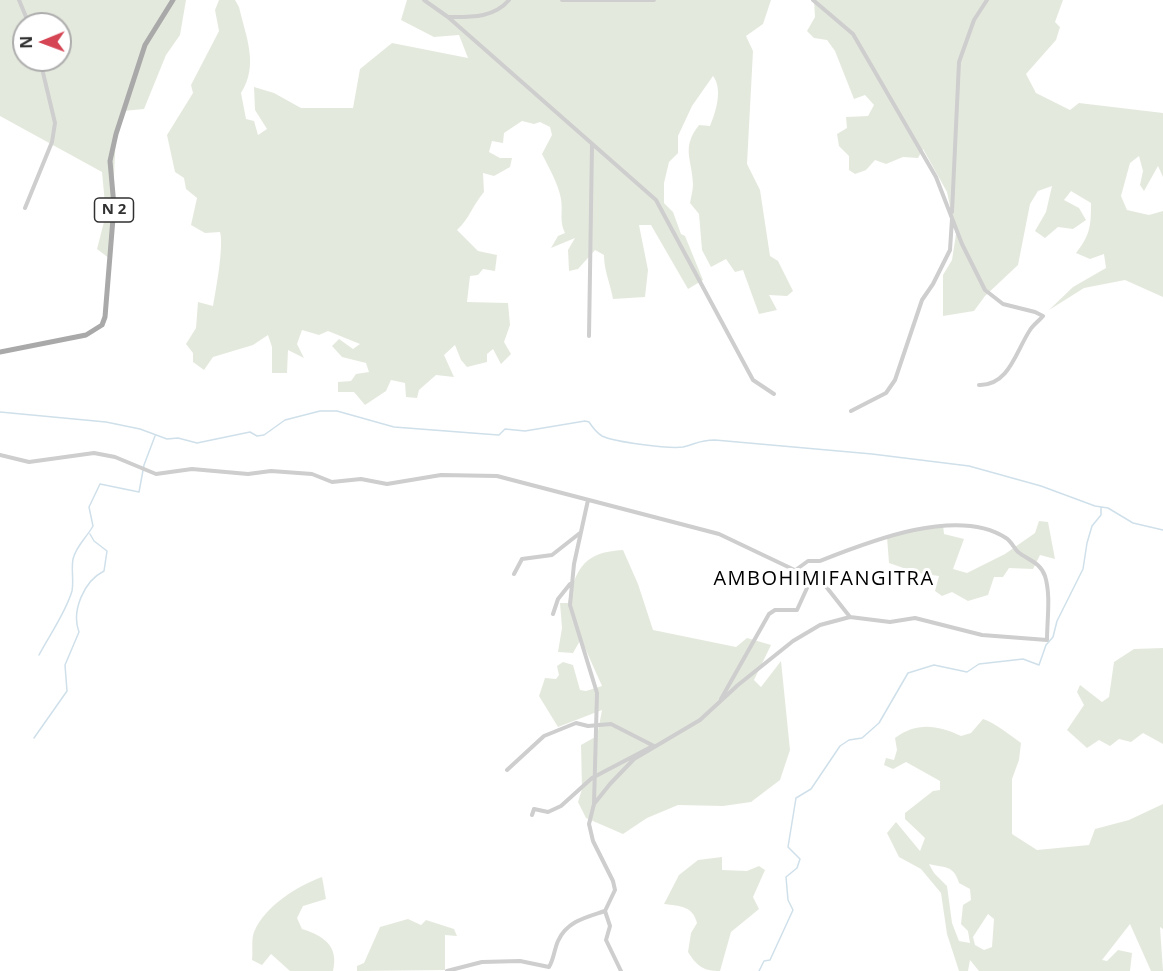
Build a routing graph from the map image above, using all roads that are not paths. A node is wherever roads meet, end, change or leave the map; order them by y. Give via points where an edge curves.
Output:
1 (173, 0) edge
2 (424, 0) edge
3 (509, 0) edge
4 (562, 0) edge
5 (654, 0) edge
6 (813, 0) edge
7 (987, 0) edge
8 (448, 17) junction
9 (43, 72) edge
10 (592, 145) junction
11 (25, 208) dead end
12 (952, 214) junction
13 (589, 336) dead end
14 (0, 352) edge
15 (979, 385) dead end
16 (774, 394) dead end
17 (851, 411) dead end
18 (0, 455) edge
19 (588, 500) junction
20 (580, 533) junction
21 (796, 570) junction
22 (514, 574) dead end
23 (812, 577) junction
24 (571, 583) junction
25 (553, 614) dead end
26 (850, 617) junction
27 (719, 702) junction
28 (598, 724) junction
29 (655, 746) junction
30 (507, 770) dead end
31 (596, 776) junction
32 (594, 804) junction
33 (532, 815) dead end
34 (604, 911) junction
35 (447, 971) edge
36 (621, 971) edge

1 - 14 main road, N 2 via 145,45 110,161 114,219 102,325 86,335
2 - 8 street
3 - 8 street via 502,8 479,17
4 - 5 street
6 - 12 street via 853,34 936,177
7 - 12 street via 974,20 959,62
8 - 10 street
9 - 11 street via 55,123 52,142
10 - 13 street
10 - 16 street via 656,200 753,380
12 - 15 street via 985,290 1003,304 1043,316 1030,329 1003,375 995,382
12 - 17 street via 950,250 922,300 896,380 886,393
18 - 19 street via 29,462 94,453 156,474 192,469 248,474 271,471 312,474 332,482 362,479 387,484 441,475 497,476
19 - 20 street
19 - 21 street via 719,534
20 - 22 street via 552,555 522,559
20 - 24 street
21 - 23 street
21 - 26 street via 808,561 820,561 879,539 957,525 1007,538 1018,552 1038,564 1047,585 1047,640 982,635 915,618 890,622
23 - 26 street via 832,591
23 - 27 street via 797,610 774,610 769,614
24 - 25 street via 558,599
24 - 28 street via 570,605 596,685
26 - 27 street via 820,625 794,641
27 - 29 street via 700,720
28 - 29 street via 619,727
28 - 30 street via 576,723 544,736
28 - 31 street
29 - 31 street
29 - 32 street via 623,769
31 - 32 street
31 - 33 street via 561,806 548,812 534,809
32 - 34 street via 590,832 615,890
34 - 35 street via 584,917 566,930 549,967 482,962
34 - 36 street via 610,926 606,940

